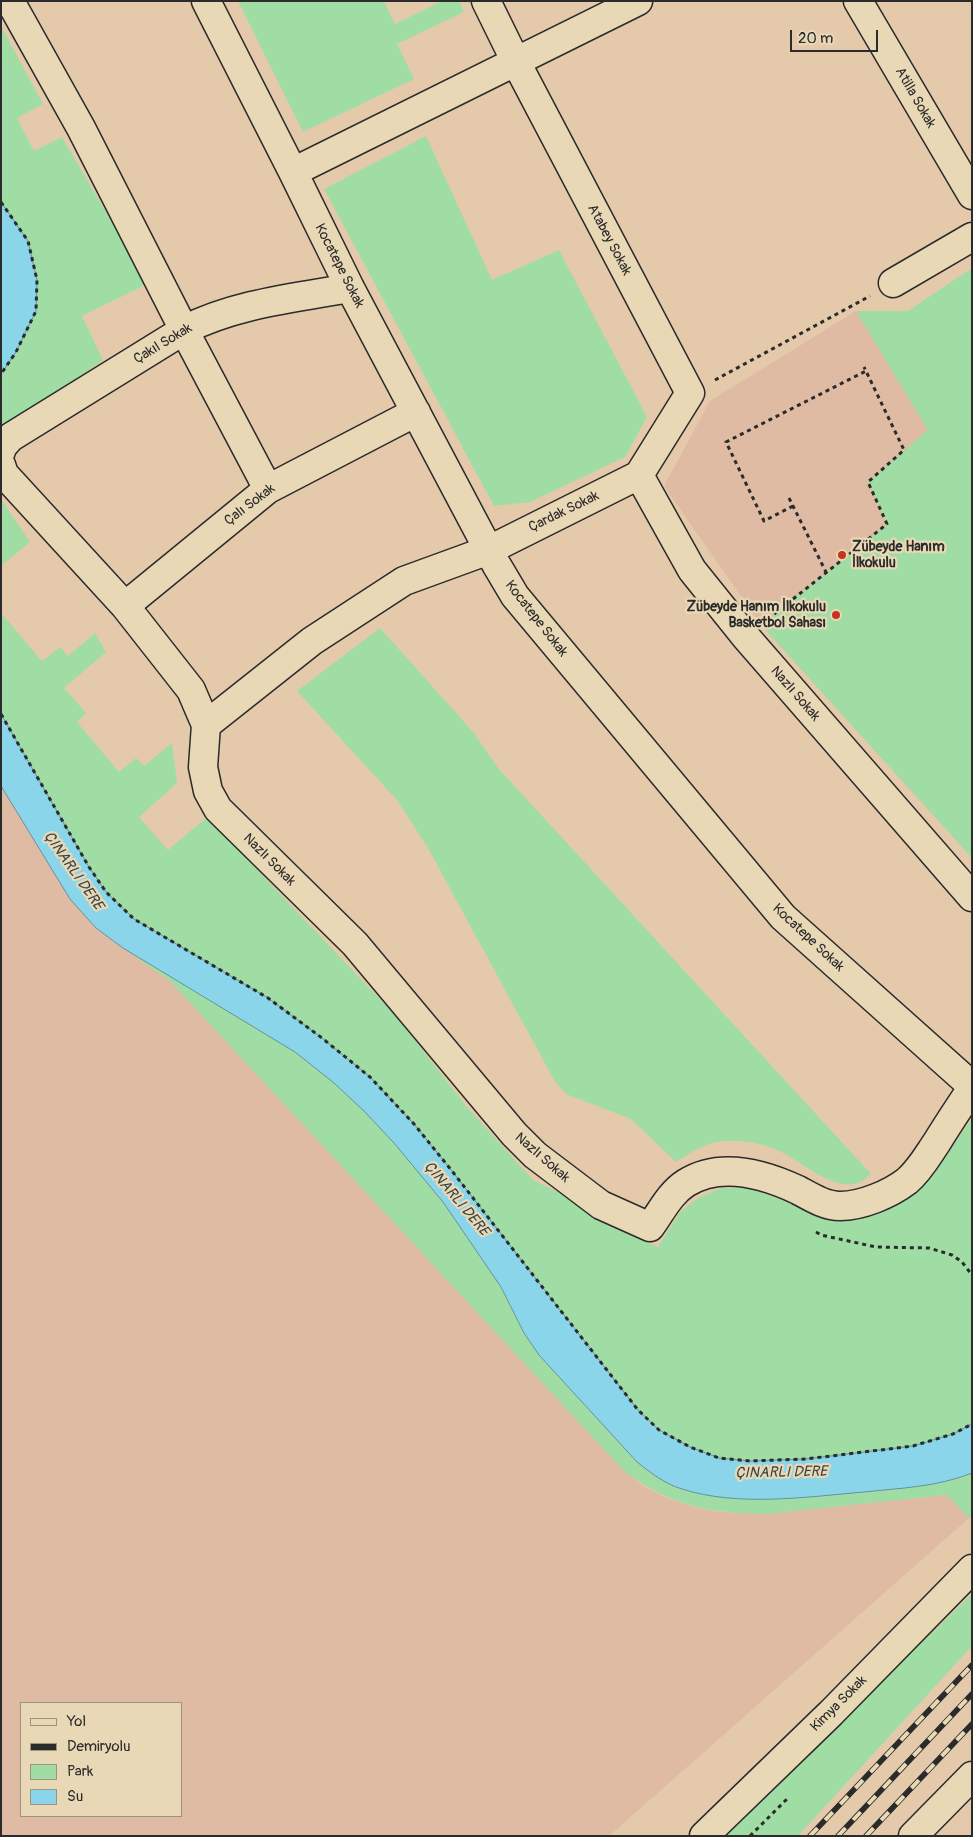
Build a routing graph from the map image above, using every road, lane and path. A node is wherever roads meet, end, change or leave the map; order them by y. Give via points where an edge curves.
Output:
1 (10, 1) edge
2 (206, 1) edge
3 (486, 1) edge
4 (638, 1) edge
5 (858, 1) edge
6 (516, 62) junction
7 (293, 172) junction
8 (972, 196) edge
9 (1, 202) edge
10 (972, 237) edge
11 (893, 283) joint
12 (350, 288) junction
13 (184, 330) junction
14 (864, 367) dead end
15 (866, 371) junction
16 (1, 374) edge
17 (690, 393) junction
18 (416, 412) junction
19 (1, 451) edge
20 (1, 465) edge
21 (639, 475) junction
22 (268, 489) junction
23 (789, 498) dead end
24 (793, 506) junction
25 (489, 550) junction
26 (826, 572) junction
27 (125, 606) junction
28 (745, 636) junction
29 (1, 714) edge
30 (206, 725) junction
31 (972, 897) edge
32 (972, 1087) edge
33 (876, 1247) dead end
34 (972, 1275) edge
35 (972, 1424) edge
36 (972, 1569) edge
37 (972, 1776) edge
38 (704, 1836) edge
39 (913, 1836) edge

1 - 13 street via 82,128
2 - 7 street, Kocatepe Sokak
3 - 6 street, Atabey Sokak
4 - 6 street
5 - 8 street, Atilla Sokak
6 - 7 street
6 - 17 street, Atabey Sokak
7 - 12 street, Kocatepe Sokak
9 - 16 path via 28,241 37,280 36,311
10 - 11 street
11 - 17 path
12 - 13 street, Çakıl Sokak via 230,311
12 - 18 street, Kocatepe Sokak
13 - 19 street, Çakıl Sokak via 11,437
13 - 22 street
14 - 15 path
15 - 24 path via 726,442 764,521
15 - 26 path via 904,450 868,482 887,524
17 - 21 street
18 - 22 street, Çalı Sokak
18 - 25 street, Kocatepe Sokak
20 - 27 street via 4,474
21 - 25 street, Çardak Sokak
21 - 28 street, Nazlı Sokak via 692,570
22 - 27 street, Çalı Sokak
23 - 24 path
24 - 26 path
25 - 30 street, Çardak Sokak via 404,581 312,641
25 - 32 street, Kocatepe Sokak via 516,596 783,917
26 - 28 path
27 - 30 street via 191,690
28 - 31 street, Nazlı Sokak
29 - 35 path via 106,892 134,919 268,998 370,1077 447,1164 638,1410 659,1430 690,1447 720,1458 750,1461 806,1459 913,1446 953,1434
30 - 32 street, Nazlı Sokak via 202,767 208,791 218,809 354,944 514,1134 535,1155 600,1206 650,1227 673,1194 686,1183 730,1171 762,1176 826,1204 841,1206 864,1201 894,1189 920,1167
33 - 34 path via 929,1248 952,1255
36 - 38 street, Kimya Sokak
37 - 39 street

